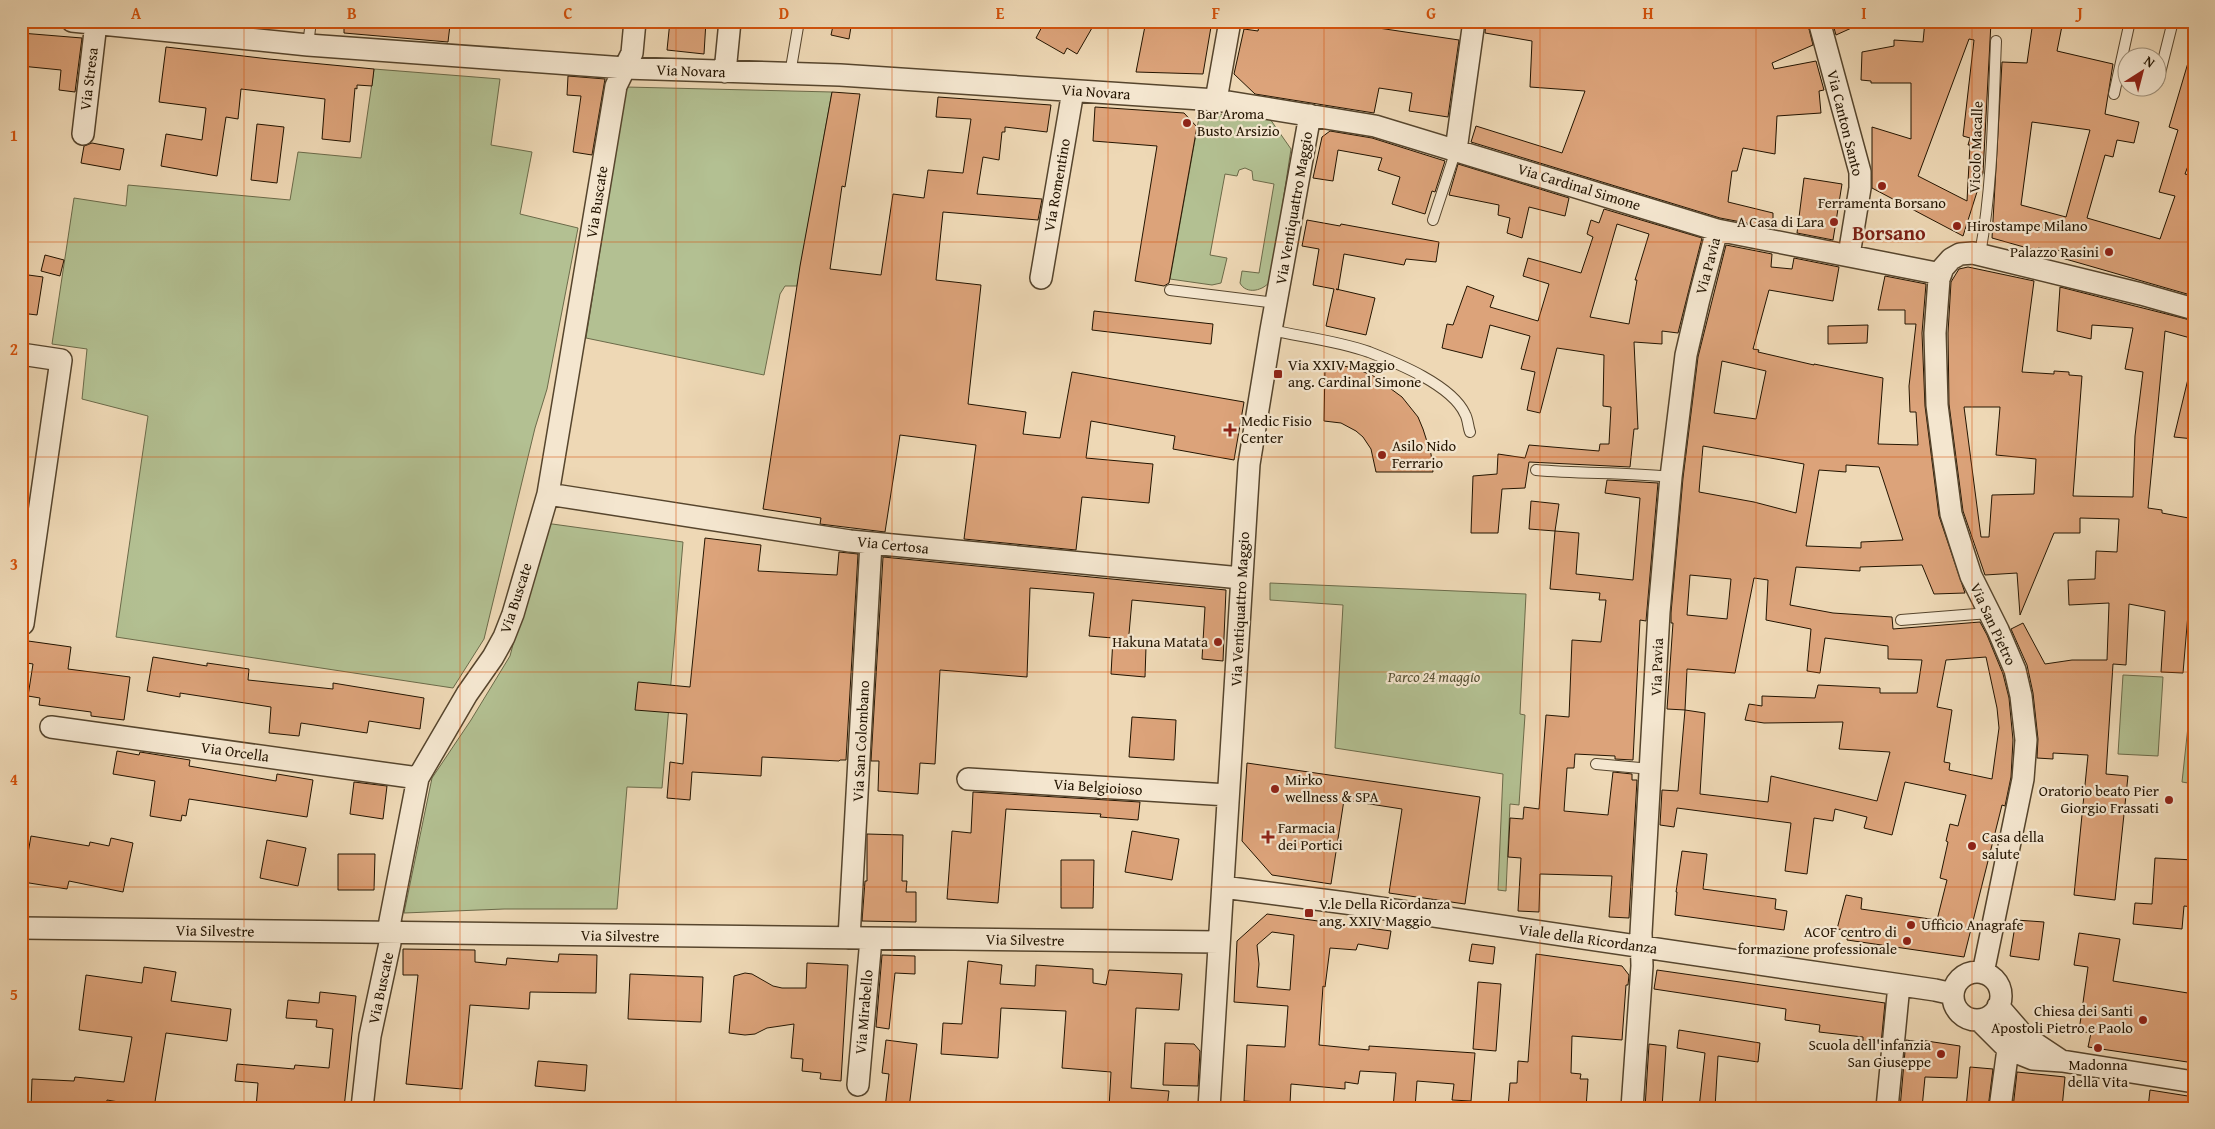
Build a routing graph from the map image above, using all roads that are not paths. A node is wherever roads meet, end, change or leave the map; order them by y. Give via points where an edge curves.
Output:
1 (72, 21) edge
2 (311, 21) edge
3 (635, 21) edge
4 (730, 21) edge
5 (799, 21) edge
6 (1230, 21) edge
7 (1474, 21) edge
8 (1819, 21) edge
9 (2130, 21) edge
10 (2173, 21) edge
11 (96, 23) junction
12 (202, 28) edge
13 (1996, 41) dead end
14 (308, 44) junction
15 (2166, 48) edge
16 (625, 68) junction
17 (726, 72) junction
18 (790, 74) junction
19 (1073, 91) junction
20 (2114, 94) dead end
21 (1216, 100) junction
22 (1310, 115) junction
23 (83, 134) dead end
24 (1456, 150) junction
25 (1433, 220) dead end
26 (1718, 230) junction
27 (1980, 254) junction
28 (1849, 255) junction
29 (1941, 274) junction
30 (1041, 278) dead end
31 (1170, 290) dead end
32 (1276, 303) junction
33 (2194, 309) edge
34 (1271, 330) junction
35 (21, 354) edge
36 (1470, 432) dead end
37 (1536, 470) dead end
38 (1671, 478) junction
39 (548, 494) junction
40 (871, 543) junction
41 (1241, 578) junction
42 (1989, 613) junction
43 (1901, 620) dead end
44 (23, 624) dead end
45 (51, 727) dead end
46 (1596, 764) dead end
47 (1651, 769) junction
48 (418, 778) junction
49 (968, 779) dead end
50 (1228, 795) junction
51 (1223, 887) junction
52 (21, 928) edge
53 (390, 934) junction
54 (849, 938) junction
55 (871, 939) junction
56 (1219, 942) junction
57 (1642, 947) junction
58 (1983, 973) junction
59 (1899, 985) junction
60 (1953, 994) junction
61 (1998, 1006) junction
62 (1979, 1020) junction
63 (2008, 1049) junction
64 (2062, 1061) junction
65 (2194, 1082) edge
66 (858, 1085) dead end
67 (362, 1108) edge
68 (1209, 1108) edge
69 (1632, 1108) edge
70 (1887, 1108) edge
71 (2000, 1108) edge

1 - 11 street, Via Novara
2 - 14 lane
3 - 16 street, Via Buscate via 632,53
4 - 17 street
5 - 18 lane
6 - 21 street
7 - 24 street
8 - 28 street, Via Canton Santo via 1860,172
9 - 20 lane
10 - 15 lane
11 - 12 street, Via Novara
11 - 23 street, Via Stresa
12 - 14 street, Via Novara
13 - 27 lane, Vicolo Macalle via 1989,203
14 - 16 street, Via Novara
16 - 17 street, Via Novara
16 - 39 street, Via Buscate via 616,86
17 - 18 street, Via Novara
18 - 19 street, Via Novara
19 - 21 street, Via Novara
19 - 30 street, Via Romentino
21 - 22 street, Via Novara
22 - 24 street, Via Cardinal Simone via 1375,126
22 - 32 street, Via Ventiquattro Maggio
24 - 25 lane
24 - 26 street, Via Cardinal Simone
26 - 28 street, Via Cardinal Simone
26 - 38 street, Via Pavia via 1686,355
27 - 29 street via 1956,256
27 - 33 street
28 - 29 street, Via Cardinal Simone
29 - 42 street, Via San Pietro via 1935,333 1936,386 1949,502 1971,576
31 - 32 lane
32 - 34 street, Via Ventiquattro Maggio
34 - 36 lane via 1369,352 1420,376 1443,389 1454,400 1465,413
34 - 41 street, Via Ventiquattro Maggio via 1250,464
35 - 44 street via 62,360
37 - 38 lane via 1580,474 1632,473
38 - 47 street, Via Pavia via 1659,612
39 - 40 street, Via Certosa
39 - 48 street, Via Buscate via 504,637
40 - 41 street, Via Certosa
40 - 54 street, Via San Colombano
41 - 50 street, Via Ventiquattro Maggio
42 - 43 lane
42 - 58 street, Via San Pietro via 2018,682 2026,740 2020,793
45 - 48 street, Via Orcella
46 - 47 lane
47 - 57 street, Via Pavia
48 - 53 street, Via Buscate
49 - 50 street, Via Belgioioso
50 - 51 street, Via Ventiquattro Maggio
51 - 56 street, Via Ventiquattro Maggio
51 - 57 street, Viale della Ricordanza
52 - 53 street, Via Silvestre
53 - 54 street, Via Silvestre
53 - 67 street, Via Buscate via 367,1054
54 - 55 street, Via Silvestre
55 - 56 street, Via Silvestre
55 - 66 street, Via Mirabello
56 - 68 street, Via Ventiquattro Maggio
57 - 59 street, Viale della Ricordanza
57 - 69 street, Via Pavia
58 - 60 street via 1962,976
58 - 61 street via 1996,982 2000,990
59 - 60 street, Viale della Ricordanza
59 - 70 street
60 - 62 street via 1953,1002 1963,1016
61 - 62 street via 1994,1013
61 - 64 street via 2024,1036
62 - 63 street
63 - 64 street via 2033,1059
63 - 71 street
64 - 65 street

